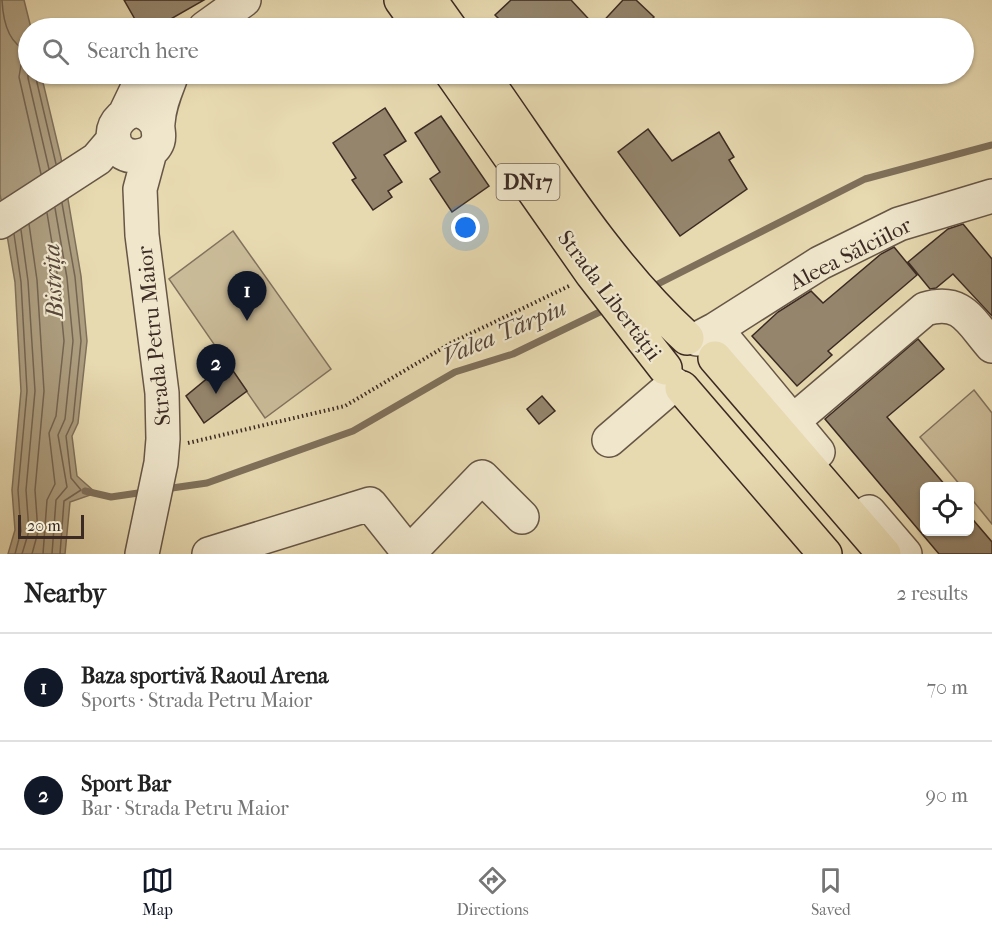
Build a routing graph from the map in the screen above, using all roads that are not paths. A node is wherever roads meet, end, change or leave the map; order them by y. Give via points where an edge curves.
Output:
1 (244, 0) edge
2 (401, 0) edge
3 (430, 0) edge
4 (219, 18) edge
5 (414, 18) edge
6 (443, 18) edge
7 (142, 84) edge
8 (168, 84) edge
9 (460, 84) edge
10 (488, 84) edge
11 (123, 145) junction
12 (992, 196) edge
13 (0, 222) edge
14 (607, 280) junction
15 (646, 320) junction
16 (704, 341) junction
17 (992, 346) edge
18 (673, 380) junction
19 (792, 422) junction
20 (609, 440) dead end
21 (522, 516) dead end
22 (143, 550) edge
23 (208, 554) edge
24 (409, 554) edge
25 (825, 554) edge
26 (884, 554) edge
27 (905, 554) edge

1 - 4 street
2 - 5 main road
3 - 6 main road
7 - 11 street
8 - 11 street via 161,102
9 - 14 main road, Strada Libertății / DN17
10 - 14 main road, Strada Libertății / DN17
11 - 13 street
11 - 22 street, Strada Petru Maior via 140,189 169,455
12 - 16 street, Aleea Sălciilor via 899,224 820,263
14 - 15 main road, Strada Libertății / DN17
15 - 16 main road, Strada Libertății / DN17
15 - 18 main road, Strada Libertății / DN17
16 - 18 main road via 670,347 665,357
16 - 18 main road via 716,368 707,383 699,388
16 - 19 street
16 - 26 main road, DN17
17 - 19 street via 960,309 939,304 924,309
18 - 20 street
18 - 25 main road, DN17
19 - 27 street
21 - 24 street via 482,477
23 - 24 street via 370,504

